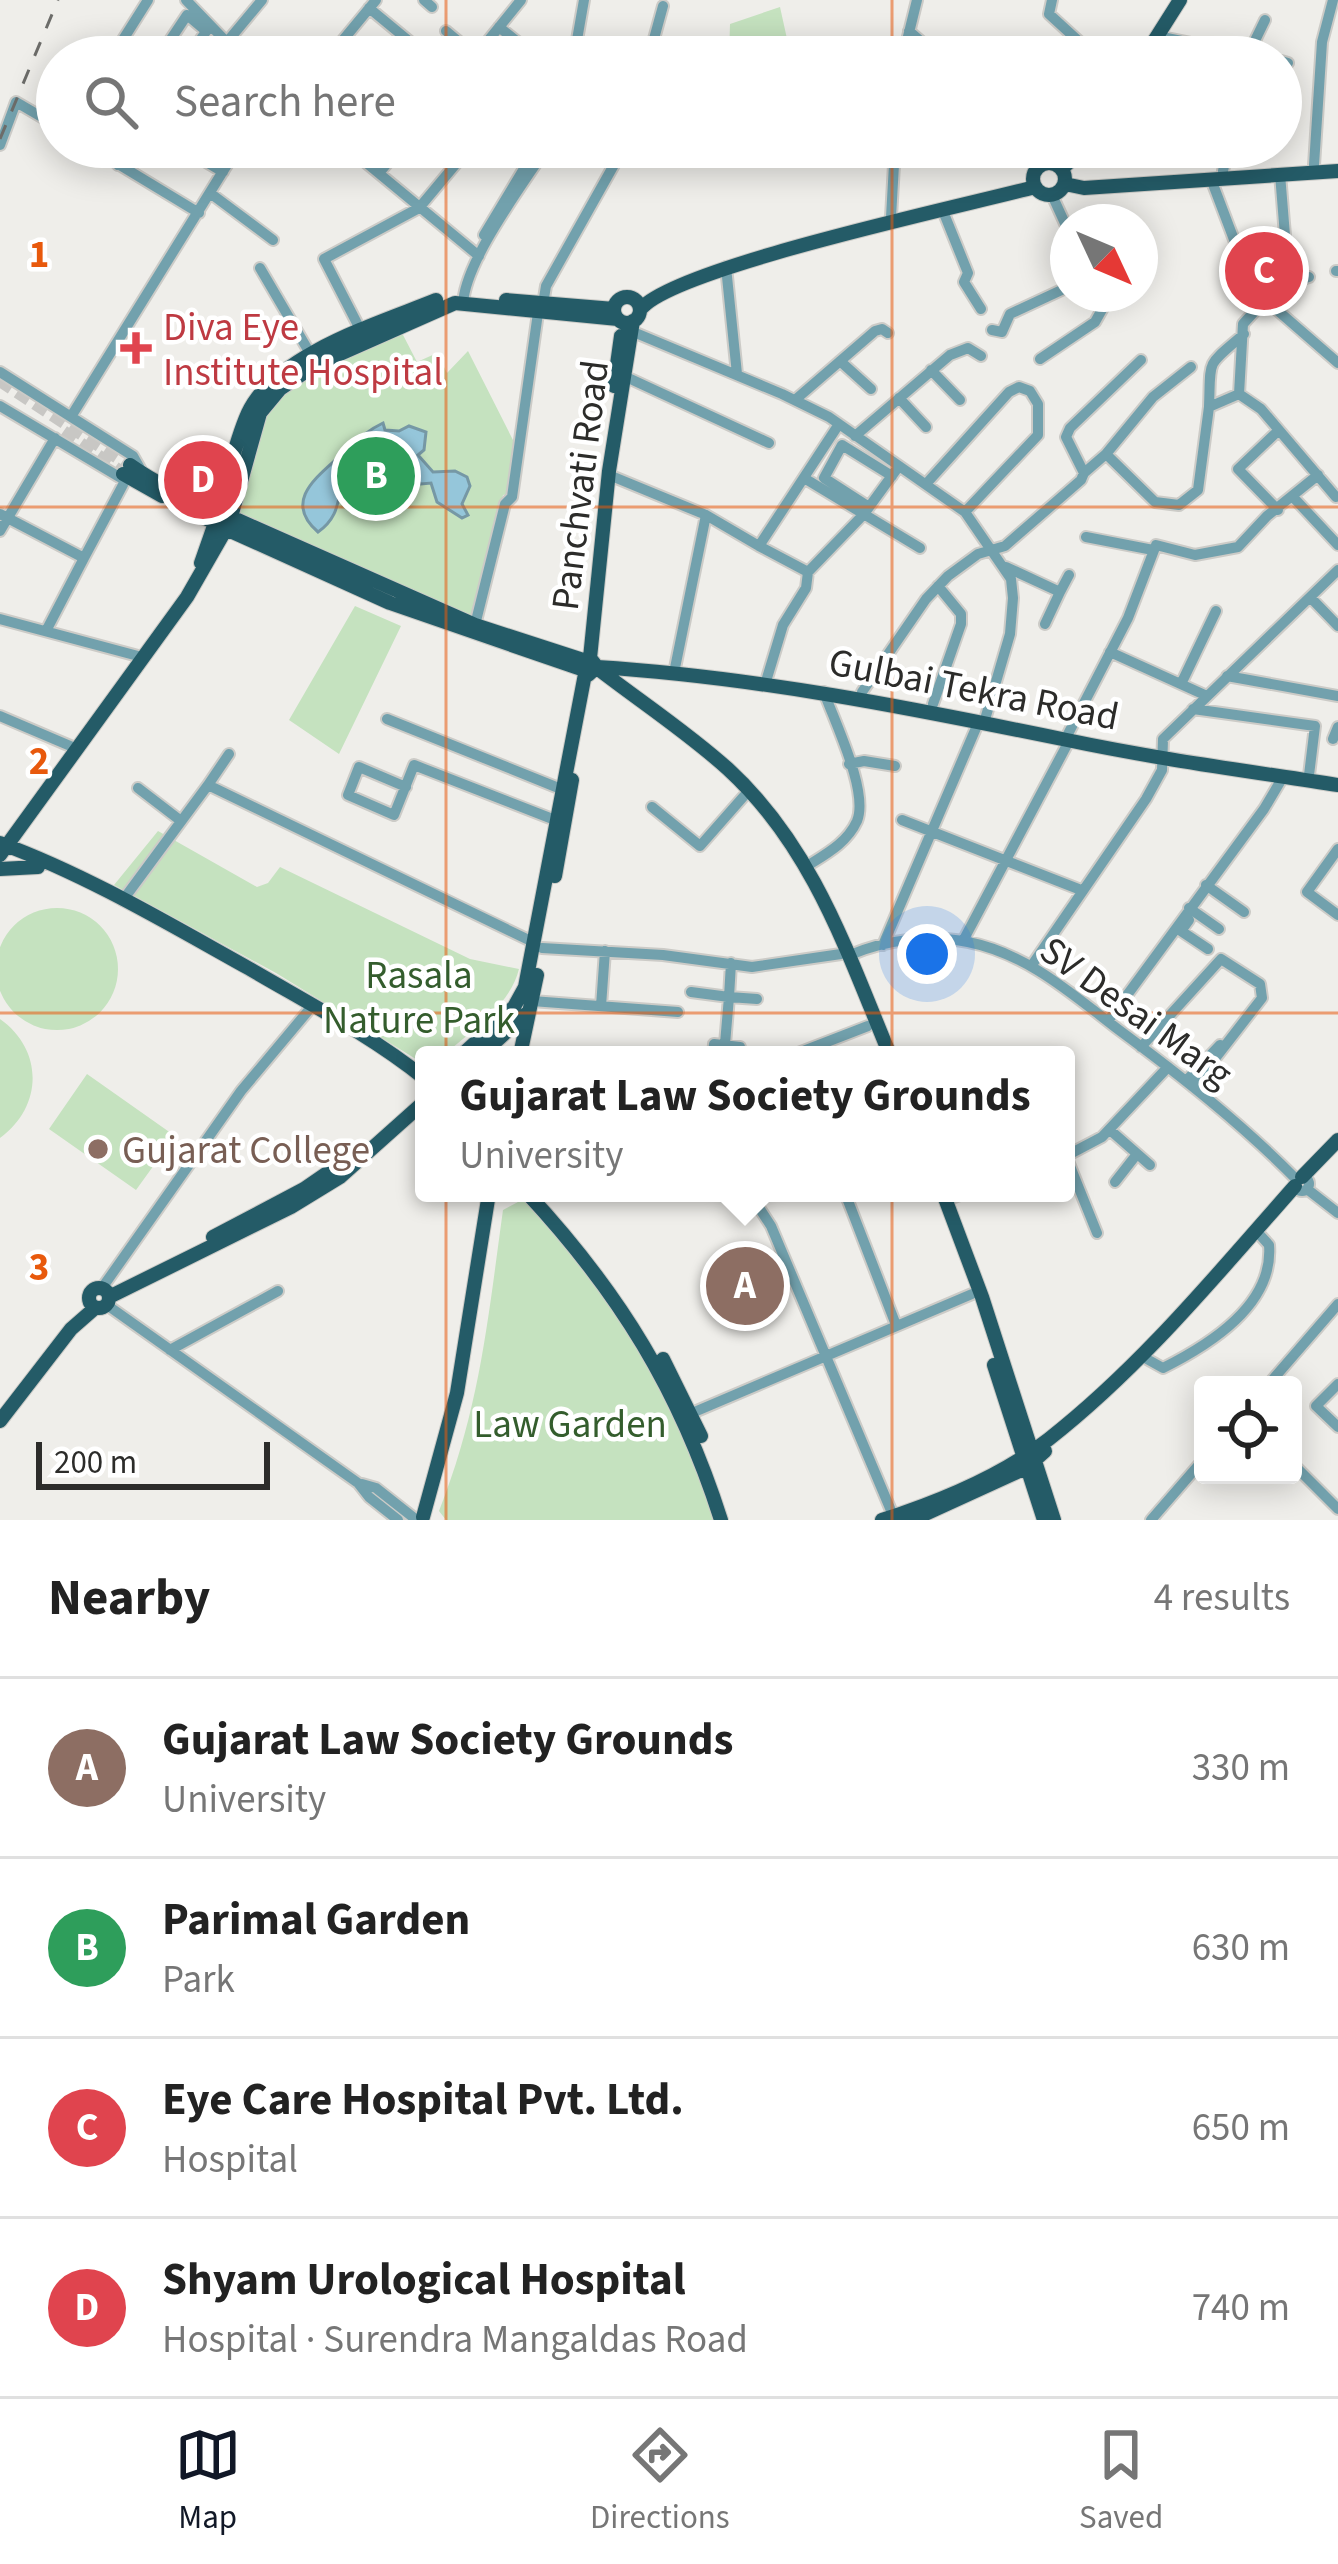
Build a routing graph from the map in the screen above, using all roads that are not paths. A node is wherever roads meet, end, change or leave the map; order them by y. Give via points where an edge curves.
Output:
1 (148, 0) edge
2 (186, 0) edge
3 (262, 0) edge
4 (520, 0) edge
5 (571, 0) edge
6 (917, 0) edge
7 (1052, 0) edge
8 (1176, 0) edge
9 (1334, 0) edge
10 (373, 4) edge
11 (663, 5) dead end
12 (587, 6) edge
13 (1265, 20) dead end
14 (499, 27) junction
15 (208, 28) junction
16 (446, 31) dead end
17 (909, 31) junction
18 (125, 36) edge
19 (173, 36) edge
20 (203, 36) edge
21 (218, 36) edge
22 (231, 36) edge
23 (346, 36) edge
24 (400, 36) edge
25 (452, 36) edge
26 (492, 36) edge
27 (510, 36) edge
28 (582, 36) edge
29 (655, 36) edge
30 (908, 36) edge
31 (915, 36) edge
32 (1073, 36) edge
33 (1153, 36) edge
34 (1157, 36) edge
35 (1259, 36) edge
36 (36, 114) edge
37 (0, 145) edge
38 (1314, 165) junction
39 (1302, 166) edge
40 (1338, 167) edge
41 (140, 168) edge
42 (216, 168) edge
43 (225, 168) edge
44 (374, 168) edge
45 (384, 168) edge
46 (452, 168) edge
47 (525, 168) edge
48 (533, 168) edge
49 (613, 168) edge
50 (894, 168) edge
51 (1039, 168) edge
52 (1044, 168) edge
53 (1056, 168) edge
54 (1065, 168) edge
55 (1220, 168) edge
56 (1285, 168) edge
57 (223, 172) junction
58 (380, 173) junction
59 (1060, 175) junction
60 (1217, 175) junction
61 (1280, 175) junction
62 (1034, 184) junction
63 (210, 194) junction
64 (1064, 204) edge
65 (418, 208) junction
66 (943, 211) junction
67 (199, 213) junction
68 (891, 217) junction
69 (273, 240) dead end
70 (476, 254) junction
71 (260, 268) dead end
72 (726, 268) junction
73 (1309, 277) dead end
74 (1050, 295) edge
75 (459, 300) junction
76 (1265, 300) junction
77 (541, 308) junction
78 (981, 309) dead end
79 (1102, 312) edge
80 (628, 316) junction
81 (992, 330) dead end
82 (361, 331) junction
83 (888, 334) dead end
84 (1244, 334) junction
85 (310, 355) junction
86 (981, 356) dead end
87 (1040, 359) dead end
88 (1141, 360) dead end
89 (840, 361) junction
90 (1338, 363) edge
91 (1191, 367) dead end
92 (931, 370) junction
93 (0, 372) edge
94 (737, 374) junction
95 (624, 376) junction
96 (871, 389) dead end
97 (1238, 394) junction
98 (899, 398) junction
99 (795, 400) junction
100 (960, 400) dead end
101 (0, 406) edge
102 (1209, 407) junction
103 (72, 415) junction
104 (839, 424) junction
105 (926, 427) dead end
106 (1279, 430) junction
107 (855, 436) junction
108 (55, 437) junction
109 (769, 442) dead end
110 (1106, 454) junction
111 (896, 471) junction
112 (1084, 473) junction
113 (1318, 475) junction
114 (132, 476) junction
115 (609, 476) junction
116 (804, 478) junction
117 (926, 484) junction
118 (1293, 497) junction
119 (1336, 497) edge
120 (1278, 509) junction
121 (867, 510) junction
122 (964, 512) junction
123 (706, 515) junction
124 (4, 516) edge
125 (223, 520) junction
126 (0, 531) edge
127 (1086, 537) dead end
128 (1338, 544) edge
129 (759, 546) junction
130 (920, 548) dead end
131 (994, 550) junction
132 (1154, 550) junction
133 (84, 558) junction
134 (1003, 566) junction
135 (1338, 570) edge
136 (808, 572) junction
137 (1069, 575) dead end
138 (938, 586) junction
139 (1060, 592) junction
140 (1310, 597) junction
141 (1216, 611) dead end
142 (0, 619) edge
143 (1045, 623) dead end
144 (475, 625) junction
145 (1338, 626) edge
146 (46, 631) junction
147 (1110, 652) junction
148 (138, 656) junction
149 (590, 666) junction
150 (675, 668) junction
151 (1227, 676) junction
152 (767, 679) junction
153 (1181, 684) junction
154 (824, 692) junction
155 (862, 692) junction
156 (1207, 696) junction
157 (1338, 696) edge
158 (933, 704) junction
159 (1193, 709) junction
160 (0, 716) edge
161 (983, 718) junction
162 (387, 719) dead end
163 (1069, 737) junction
164 (72, 746) junction
165 (1161, 753) junction
166 (229, 754) dead end
167 (849, 764) junction
168 (895, 766) dead end
169 (1309, 775) junction
170 (1283, 777) junction
171 (1338, 783) edge
172 (208, 785) junction
173 (406, 787) junction
174 (138, 788) dead end
175 (561, 789) junction
176 (744, 796) junction
177 (652, 806) dead end
178 (555, 820) junction
179 (902, 820) dead end
180 (181, 821) junction
181 (932, 832) junction
182 (1, 848) edge
183 (1338, 849) edge
184 (1006, 859) junction
185 (807, 866) junction
186 (38, 867) junction
187 (0, 869) edge
188 (1209, 887) junction
189 (1081, 890) junction
190 (123, 901) junction
191 (1194, 909) junction
192 (1244, 912) dead end
193 (1338, 915) edge
194 (1178, 929) junction
195 (1219, 929) dead end
196 (963, 941) junction
197 (538, 945) junction
198 (884, 945) junction
199 (1208, 949) dead end
200 (605, 951) junction
201 (845, 954) junction
202 (731, 963) junction
203 (1032, 964) junction
204 (691, 992) dead end
205 (728, 997) junction
206 (757, 999) dead end
207 (601, 1006) junction
208 (530, 1007) junction
209 (308, 1011) junction
210 (678, 1012) dead end
211 (1108, 1022) junction
212 (515, 1024) junction
213 (868, 1025) junction
214 (725, 1044) junction
215 (471, 1046) edge
216 (491, 1046) edge
217 (516, 1046) edge
218 (519, 1046) edge
219 (714, 1046) edge
220 (735, 1046) edge
221 (816, 1046) edge
222 (876, 1046) edge
223 (886, 1046) edge
224 (1142, 1047) junction
225 (1168, 1066) junction
226 (415, 1084) edge
227 (1189, 1084) junction
228 (415, 1085) edge
229 (415, 1098) edge
230 (1110, 1130) junction
231 (1338, 1140) edge
232 (1075, 1152) edge
233 (1338, 1153) edge
234 (1137, 1154) junction
235 (1150, 1165) dead end
236 (1075, 1178) edge
237 (1114, 1182) dead end
238 (1302, 1184) junction
239 (490, 1202) edge
240 (537, 1202) edge
241 (538, 1202) edge
242 (755, 1202) edge
243 (848, 1202) edge
244 (943, 1202) edge
245 (943, 1202) edge
246 (1338, 1213) edge
247 (1097, 1233) dead end
248 (1260, 1235) junction
249 (278, 1292) dead end
250 (972, 1294) junction
251 (102, 1299) junction
252 (1338, 1304) edge
253 (896, 1325) junction
254 (170, 1350) junction
255 (825, 1354) junction
256 (1145, 1358) junction
257 (1276, 1376) edge
258 (1338, 1384) edge
259 (692, 1412) junction
260 (0, 1417) edge
261 (1338, 1427) edge
262 (1029, 1458) junction
263 (1194, 1470) edge
264 (1302, 1473) edge
265 (1338, 1509) edge
266 (415, 1519) edge
267 (891, 1519) edge
268 (726, 1520) edge
269 (912, 1520) edge
270 (1044, 1520) edge
271 (1054, 1520) edge
272 (1151, 1520) edge

1 - 18 street
2 - 15 street
3 - 22 street
4 - 14 street
5 - 12 street
6 - 17 street
7 - 32 street via 1049,14
8 - 33 main road
8 - 34 main road
9 - 38 street via 1322,42
10 - 23 street
10 - 24 street
11 - 29 street
12 - 28 street
13 - 35 street
14 - 26 street
14 - 27 street
15 - 19 street via 187,15
15 - 20 street
15 - 21 street
16 - 25 street
17 - 30 street
17 - 31 street
36 - 37 street via 16,102
38 - 39 main road
38 - 40 main road
40 - 61 main road
41 - 67 street
42 - 57 street
43 - 57 street
44 - 58 street
45 - 58 street
46 - 65 street
47 - 70 street
48 - 70 street
49 - 77 street
50 - 68 street
51 - 62 main road
52 - 59 main road
53 - 59 street
54 - 59 main road
55 - 60 street
56 - 60 main road
57 - 63 street
58 - 65 street
59 - 60 main road
59 - 62 main road
59 - 64 street
60 - 61 main road
60 - 76 street via 1244,266
61 - 73 street via 1287,260 1292,272
62 - 66 main road
62 - 68 main road
63 - 67 street
63 - 69 street
65 - 70 street
65 - 82 street via 324,259
66 - 72 main road
66 - 78 street
67 - 103 street
68 - 80 main road via 670,280
70 - 75 street
71 - 85 street
72 - 80 main road via 672,286
72 - 94 street
74 - 81 street via 1010,314 1002,332
75 - 77 main road
75 - 82 main road via 441,298
75 - 125 main road via 280,389 255,426
76 - 84 street via 1246,317
76 - 90 street
77 - 80 main road
77 - 144 street via 512,497
79 - 87 street
80 - 94 street
80 - 95 main road, Panchvati Road
80 - 149 main road, Panchvati Road via 600,470
82 - 85 main road
83 - 89 street via 874,332
84 - 97 street
84 - 102 street via 1212,362
85 - 125 main road via 273,380 249,410
86 - 92 street via 960,349
88 - 112 street via 1070,428 1066,437
89 - 96 street
89 - 99 street
91 - 110 street
92 - 98 street
92 - 100 street
93 - 103 street
94 - 99 street
95 - 109 street
95 - 115 main road, Panchvati Road
97 - 102 street
97 - 106 street
98 - 105 street
98 - 107 street
99 - 104 street
101 - 108 street
102 - 110 street via 1198,490 1180,505 1156,502
103 - 114 street via 134,455
104 - 107 street
104 - 116 street
106 - 113 street
106 - 120 street via 1238,469
107 - 111 street
108 - 114 street
108 - 124 street
110 - 112 street
111 - 117 street
111 - 121 street
111 - 121 street via 842,445 824,478
112 - 131 street
113 - 118 street
113 - 119 street
114 - 125 main road
114 - 133 street
115 - 123 street
115 - 149 main road, Panchvati Road
116 - 121 street
116 - 129 street
117 - 122 street
117 - 122 street via 1009,392 1030,391 1038,436
118 - 120 street
118 - 128 street
120 - 132 street via 1238,547 1211,555 1156,544
121 - 130 street
121 - 136 street
122 - 131 street
123 - 129 street
123 - 150 street
124 - 126 street
124 - 133 street
125 - 144 main road
125 - 148 main road
125 - 149 main road via 325,576 450,627
125 - 164 main road via 177,611
127 - 132 street
129 - 136 street
131 - 134 street
131 - 138 street
132 - 147 street
133 - 146 street
134 - 139 street
134 - 161 street via 1011,578 1010,634
135 - 140 street
136 - 152 street
137 - 139 street
138 - 155 street
138 - 158 street via 961,624
139 - 143 street
140 - 145 street
140 - 151 street
141 - 153 street
142 - 146 street
144 - 149 main road
146 - 148 street
147 - 153 street
147 - 163 street
148 - 164 main road
149 - 150 main road, Gulbai Tekra Road
149 - 154 main road, Gulbai Tekra Road
149 - 175 main road
149 - 176 main road
149 - 185 main road via 732,772
149 - 197 main road
150 - 152 main road, Gulbai Tekra Road
151 - 156 street
151 - 157 street
152 - 155 main road, Gulbai Tekra Road
153 - 156 street
154 - 161 main road, Gulbai Tekra Road
154 - 167 street
155 - 158 main road, Gulbai Tekra Road
156 - 159 street
158 - 161 main road, Gulbai Tekra Road
159 - 165 street via 1163,739
159 - 169 street via 1315,726
160 - 164 street
161 - 163 main road, Gulbai Tekra Road
161 - 181 street
162 - 175 street
163 - 165 main road, Gulbai Tekra Road
163 - 184 street
164 - 182 main road
165 - 169 main road, Gulbai Tekra Road
165 - 170 main road, Gulbai Tekra Road
165 - 189 street via 1162,770 1146,799
166 - 172 street
167 - 168 street
167 - 185 street via 861,798 857,821 841,844
169 - 171 main road, Gulbai Tekra Road
170 - 171 main road, Gulbai Tekra Road
170 - 188 street
172 - 180 street
172 - 197 street
173 - 173 street via 394,815 348,795 359,767
173 - 178 street via 414,765
174 - 180 street
175 - 178 main road
176 - 177 street via 700,846
176 - 201 main road via 797,867
178 - 197 main road
179 - 181 street
180 - 190 street
181 - 184 street
181 - 198 street
182 - 186 main road
182 - 190 main road
183 - 193 street via 1307,892
184 - 189 street
184 - 196 street
185 - 201 main road
186 - 187 main road
186 - 209 main road
188 - 191 street
188 - 192 street
189 - 203 street
190 - 226 main road via 279,986
191 - 194 street
191 - 195 street
194 - 199 street
194 - 211 street
196 - 198 street, SV Desai Marg
196 - 203 street, SV Desai Marg
197 - 200 street, SV Desai Marg
197 - 208 main road
197 - 215 main road via 521,997
198 - 201 street, SV Desai Marg
200 - 202 street, SV Desai Marg
200 - 207 street
201 - 202 street, SV Desai Marg
201 - 213 main road
201 - 223 main road
202 - 205 street
203 - 211 street, SV Desai Marg
204 - 205 street
205 - 206 street
205 - 214 street
207 - 208 street
207 - 210 street
208 - 212 main road
208 - 218 main road
209 - 228 main road
209 - 251 street via 242,1091
211 - 224 street, SV Desai Marg
212 - 216 main road
212 - 217 main road
213 - 221 street
213 - 222 main road
214 - 219 street
214 - 220 street
224 - 225 street, SV Desai Marg
224 - 227 street via 1221,959 1260,984 1262,998
225 - 227 street, SV Desai Marg
225 - 230 street
227 - 238 street, SV Desai Marg
229 - 251 main road via 340,1178
230 - 232 street
230 - 234 street
231 - 238 main road
233 - 238 main road
234 - 235 street
234 - 237 street
236 - 247 street
238 - 246 street, SV Desai Marg
238 - 248 main road
238 - 262 main road
239 - 266 main road via 457,1394
240 - 268 main road via 641,1337
241 - 259 main road via 594,1256
242 - 255 street
243 - 253 street
244 - 262 main road
245 - 250 main road
248 - 256 main road
248 - 256 street via 1269,1245 1266,1275 1229,1327 1163,1368
249 - 254 street
250 - 253 street
250 - 262 main road
251 - 254 street
251 - 260 main road
252 - 257 street
253 - 255 street
254 - 266 street
255 - 259 street
255 - 267 street
256 - 262 main road via 1054,1445
258 - 261 street via 1316,1406
259 - 268 main road
262 - 267 main road
262 - 269 main road
262 - 270 main road
262 - 271 main road
263 - 272 street
264 - 265 street

